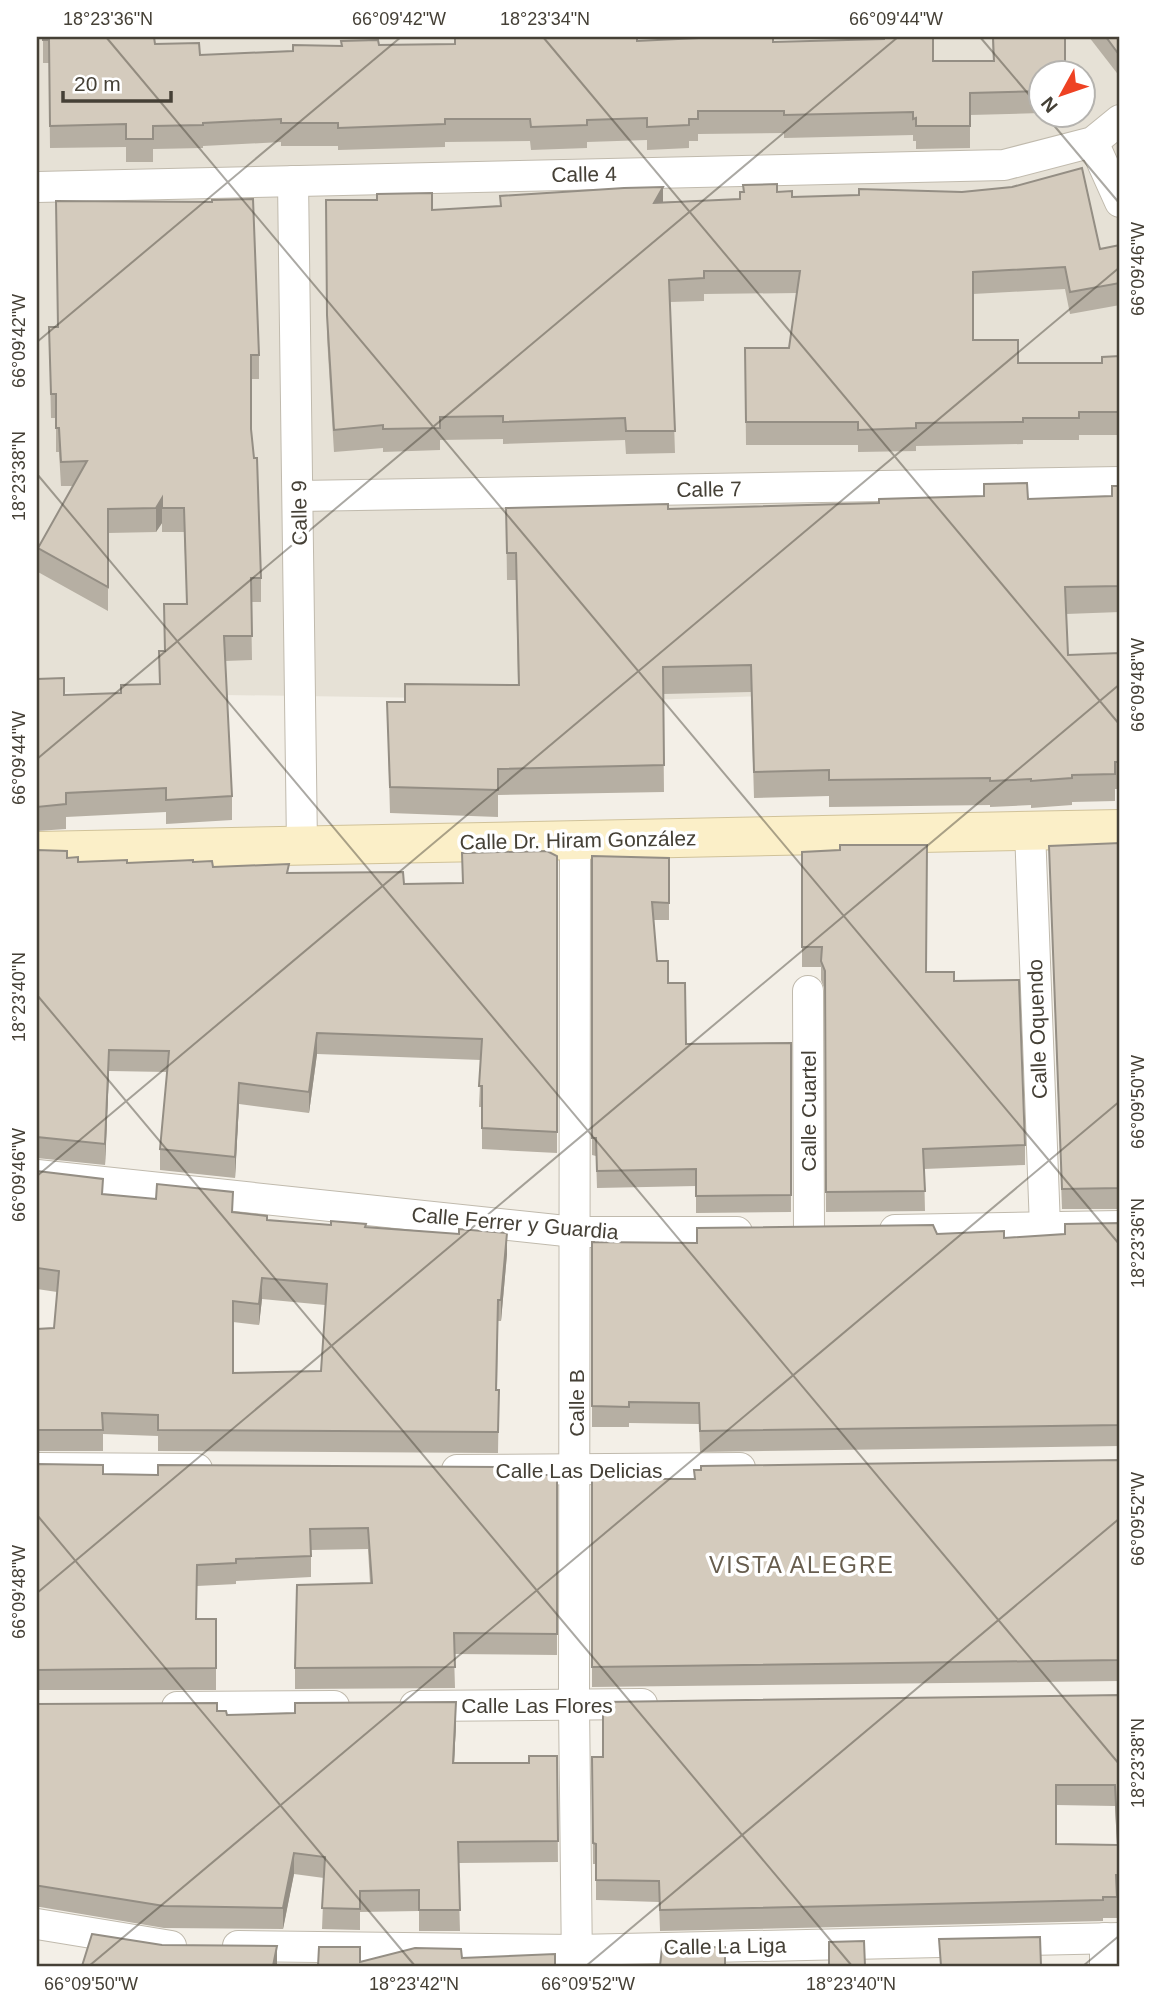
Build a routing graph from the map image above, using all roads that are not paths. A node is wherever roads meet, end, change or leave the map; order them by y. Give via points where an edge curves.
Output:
1 (1120, 120) edge
2 (1093, 142) junction
3 (293, 181) junction
4 (37, 187) edge
5 (1120, 202) edge
6 (1120, 481) edge
7 (299, 496) junction
8 (1120, 829) edge
9 (1030, 830) junction
10 (575, 839) junction
11 (302, 846) junction
12 (37, 851) edge
13 (808, 991) dead end
14 (37, 1175) edge
15 (1120, 1226) edge
16 (1045, 1227) junction
17 (812, 1231) junction
18 (575, 1232) junction
19 (37, 1468) edge
20 (771, 1468) edge
21 (230, 1469) edge
22 (424, 1470) edge
23 (576, 1471) junction
24 (672, 1704) edge
25 (574, 1705) junction
26 (147, 1707) edge
27 (37, 1924) edge
28 (1110, 1947) edge
29 (770, 1956) edge
30 (577, 1958) edge

1 - 2 street, Calle 4
2 - 3 street, Calle 4 via 1004,165
2 - 5 street
3 - 4 street, Calle 4
3 - 7 street, Calle 9
6 - 7 street, Calle 7
7 - 11 street, Calle 9
8 - 9 street, Calle Dr. Hiram González
9 - 10 street, Calle Dr. Hiram González
9 - 16 street, Calle Oquendo
10 - 11 street, Calle Dr. Hiram González
10 - 18 street, Calle B
11 - 12 street, Calle Dr. Hiram González
13 - 17 street, Calle Cuartel
14 - 18 street, Calle Ferrer y Guardia
15 - 16 street, Calle Ferrer y Guardia
16 - 17 street, Calle Ferrer y Guardia
17 - 18 street, Calle Ferrer y Guardia
18 - 23 street, Calle B
19 - 21 street
20 - 23 street, Calle Las Delicias
22 - 23 street, Calle Las Delicias
23 - 25 street, Calle B
24 - 25 street, Calle Las Flores
25 - 26 street, Calle Las Flores
25 - 30 street, Calle B
27 - 30 street, Calle La Liga via 162,1945
28 - 29 street, Calle La Liga
29 - 30 street, Calle La Liga

